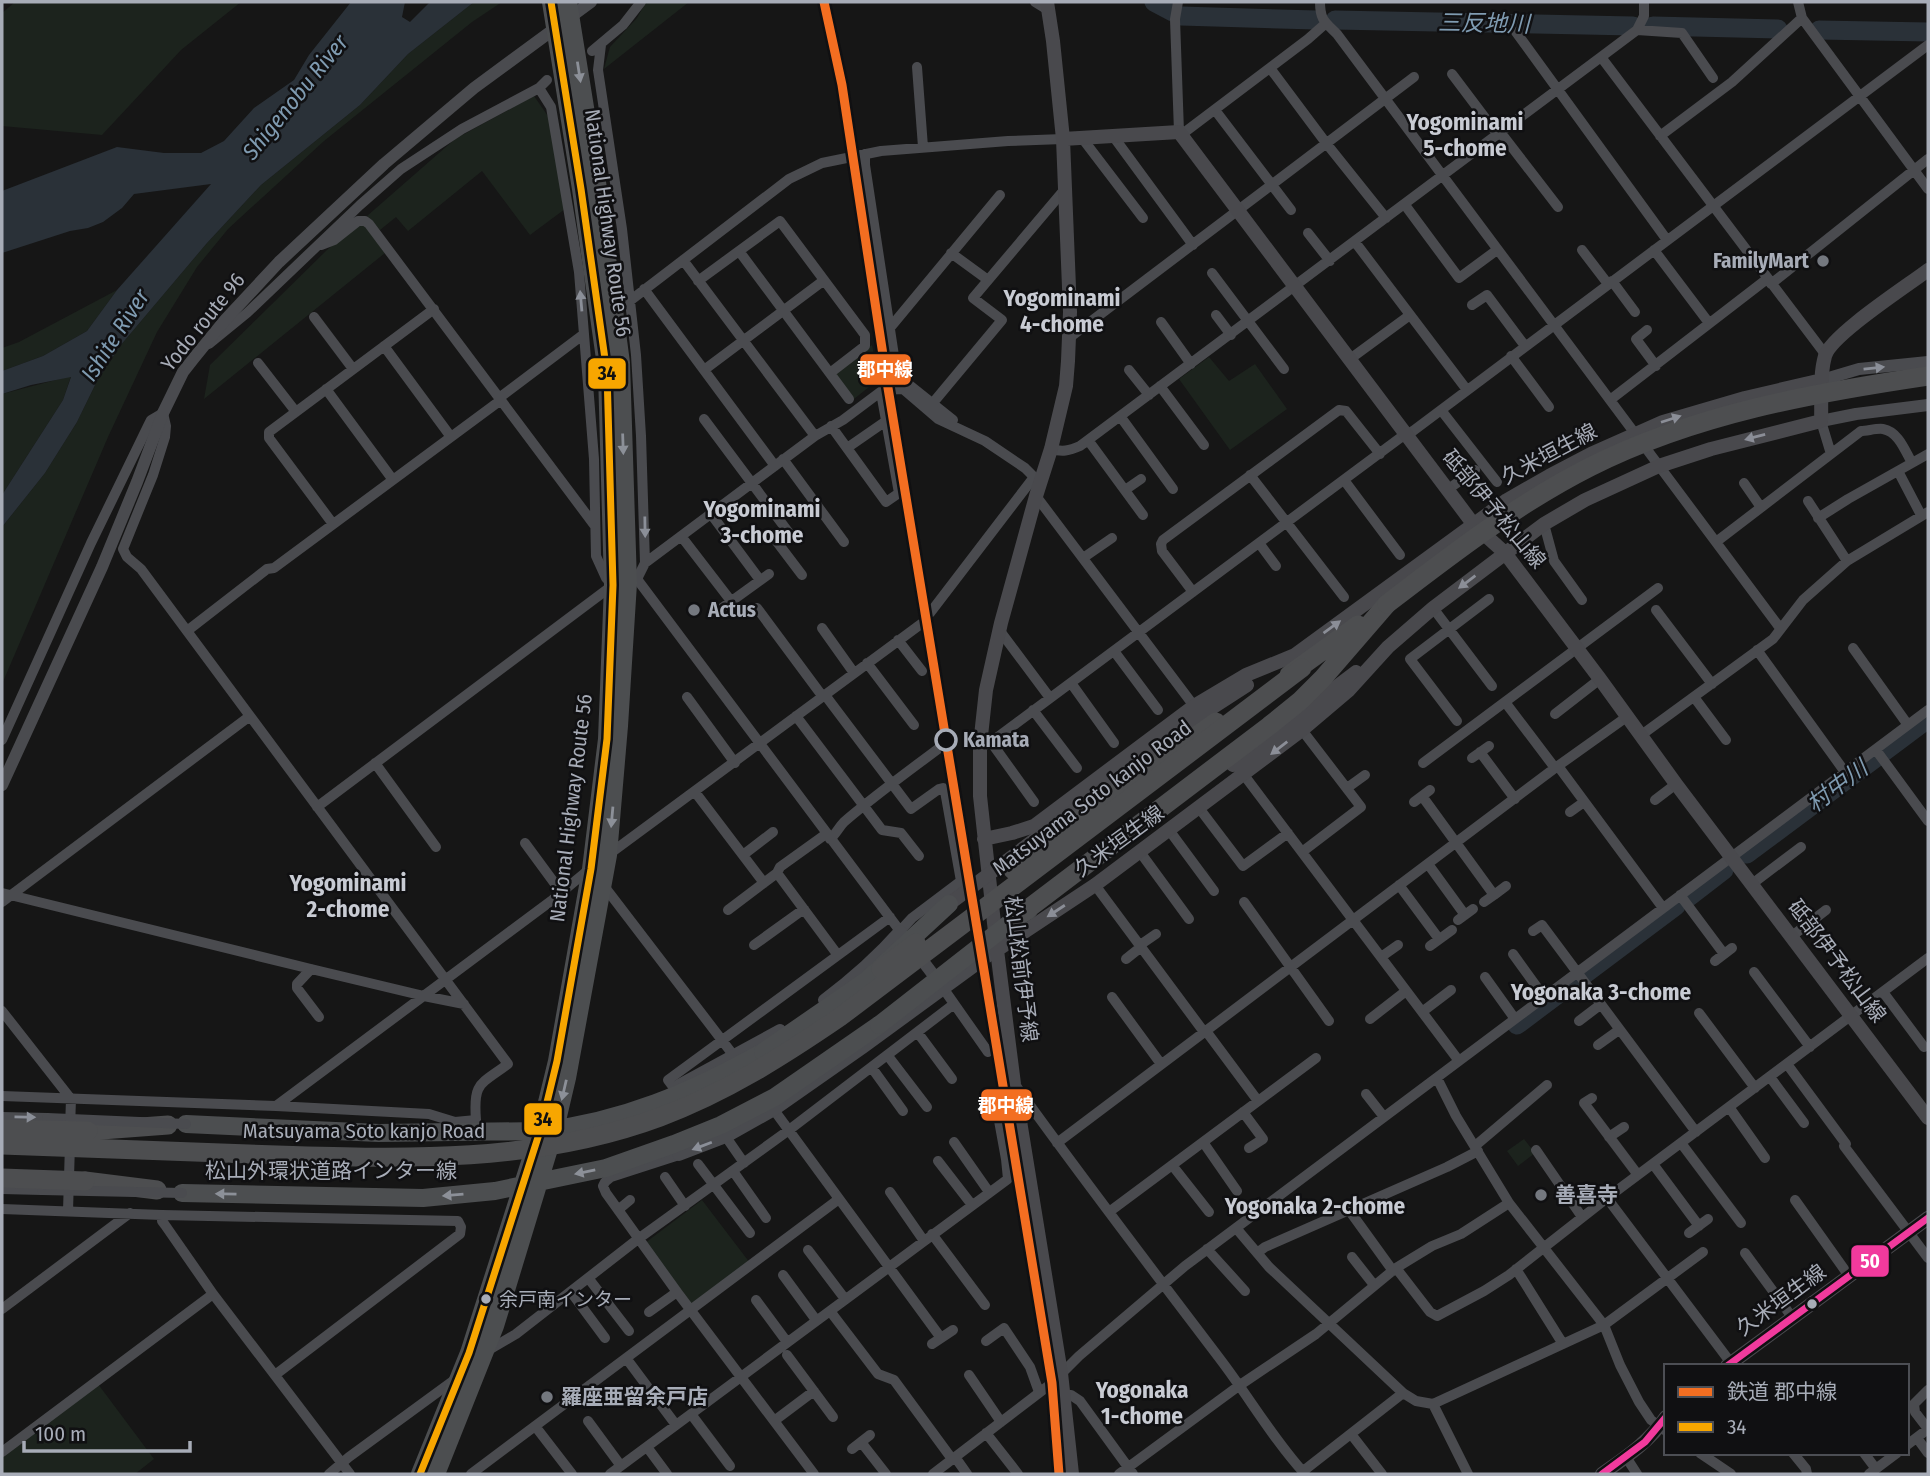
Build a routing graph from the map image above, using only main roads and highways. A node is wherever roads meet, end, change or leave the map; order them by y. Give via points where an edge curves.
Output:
1 (1043, 4) edge
2 (561, 11) edge
3 (1063, 139) junction
4 (1928, 270) edge
5 (1928, 376) edge
6 (1822, 380) junction
7 (1474, 525) junction
8 (1505, 553) junction
9 (626, 582) junction
10 (1387, 604) junction
11 (1388, 647) junction
12 (1298, 661) junction
13 (1106, 771) junction
14 (1080, 811) junction
15 (1034, 825) junction
16 (984, 839) junction
17 (1156, 840) junction
18 (1126, 851) junction
19 (1095, 885) junction
20 (950, 904) joint
21 (1016, 918) junction
22 (996, 950) junction
23 (881, 969) junction
24 (1928, 1118) edge
25 (186, 1124) joint
26 (2, 1129) edge
27 (545, 1136) junction
28 (2, 1145) edge
29 (2, 1178) edge
30 (539, 1181) junction
31 (521, 1186) junction
32 (182, 1193) joint
33 (1928, 1218) edge
34 (1729, 1364) edge
35 (1664, 1425) edge
36 (420, 1474) edge
37 (436, 1474) edge
38 (1072, 1474) edge
39 (1602, 1474) edge

1 - 3 main road via 1053,41
2 - 9 highway, National Highway Route 56 via 597,182 621,363
3 - 7 main road, 砥部伊予松山線 via 1180,133
3 - 16 main road, 松山松前伊予線 via 1069,338 1066,386 986,690 980,796
4 - 6 main road via 1835,342 1825,354
5 - 10 highway, Matsuyama Soto kanjo Road, bridge via 1840,389 1743,411 1633,448 1509,513
7 -> 6 main road, 久米垣生線 via 1549,476 1663,422
6 -> 8 main road, 久米垣生線 via 1822,421 1659,466 1584,500
7 - 8 main road, 砥部伊予松山線
12 -> 7 main road, 久米垣生線
8 -> 11 main road, 久米垣生線
8 - 24 main road, 砥部伊予松山線
9 - 27 highway, National Highway Route 56 via 590,869
9 -> 27 highway, National Highway Route 56 via 620,726 604,886 567,1078
10 - 12 highway, Matsuyama Soto kanjo Road
10 - 21 highway, bridge via 1300,701
11 -> 17 main road, 久米垣生線 via 1348,691 1303,730
11 - 18 main road, 久米垣生線
12 - 13 main road, 久米垣生線 via 1246,675 1194,706
12 - 20 main road, 久米垣生線, bridge via 1213,707
12 - 23 highway, bridge
12 - 27 highway, Matsuyama Soto kanjo Road, bridge via 797,1047 754,1073 660,1117 620,1130
13 - 14 main road via 1080,797
13 - 15 main road, 久米垣生線
14 - 15 main road via 1065,809
14 - 18 main road
15 - 16 main road, 久米垣生線
16 - 22 main road, 松山松前伊予線
17 - 18 main road, 久米垣生線
17 - 18 main road
18 - 19 main road, 久米垣生線
18 - 19 main road
18 - 21 highway, 松山外環状道路インター線, bridge
19 -> 22 main road, 久米垣生線
20 - 23 highway, 松山外環状道路インター線, bridge
21 -> 30 highway, 松山外環状道路インター線, bridge via 879,1025 775,1097 676,1150
22 - 38 main road, 松山松前伊予線 via 1061,1373
23 - 27 highway, 松山外環状道路インター線, bridge via 817,1017 720,1076 659,1103
25 - 26 highway, bridge via 88,1132
25 - 27 highway, 松山外環状道路インター線
27 - 28 highway, Matsuyama Soto kanjo Road, bridge via 459,1156
27 - 30 highway, National Highway Route 56
27 - 31 highway, National Highway Route 56
29 - 32 highway, bridge via 85,1181
30 - 31 highway, 松山外環状道路インター線
30 - 37 highway, National Highway Route 56 via 485,1352
31 -> 32 highway, 松山外環状道路インター線 via 423,1198
31 - 36 highway, National Highway Route 56 via 469,1353
33 - 34 main road, 久米垣生線
35 - 39 main road

